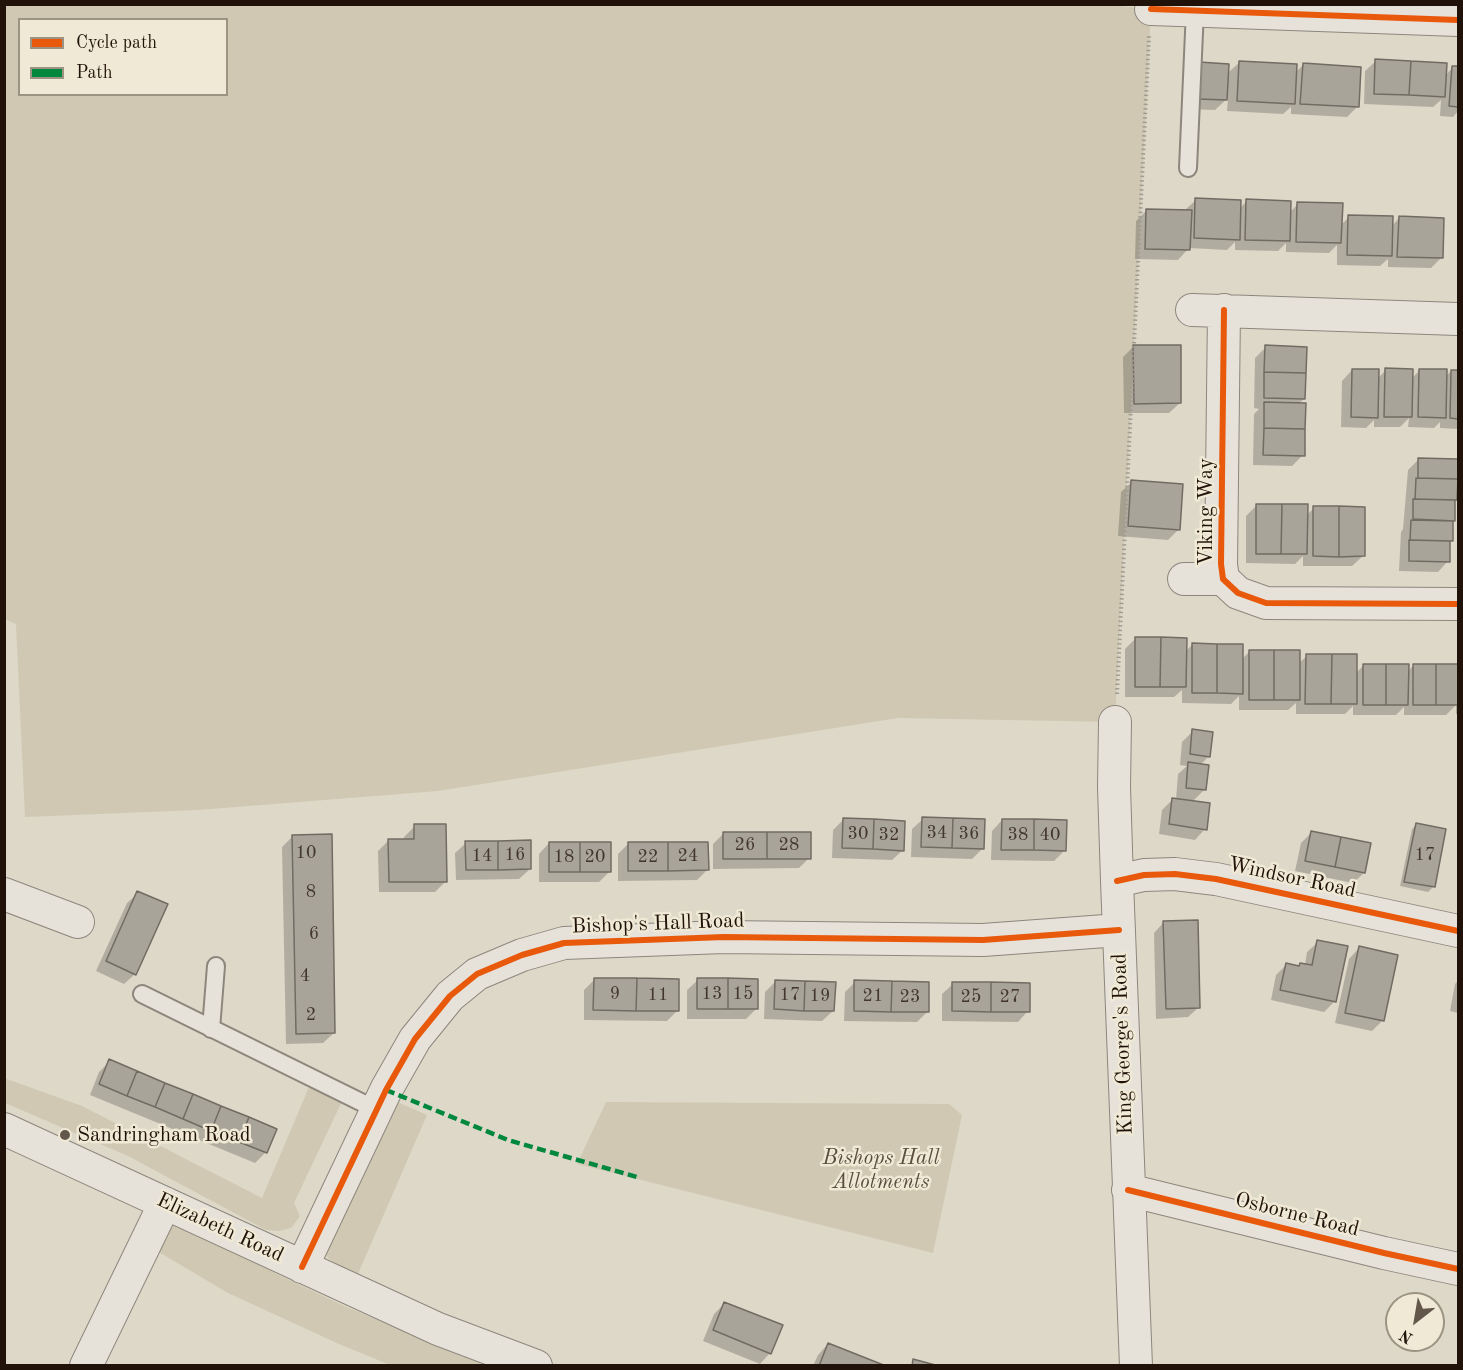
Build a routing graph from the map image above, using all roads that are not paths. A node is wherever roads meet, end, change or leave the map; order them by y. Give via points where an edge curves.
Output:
1 (1151, 9) road end
2 (1195, 10) junction
3 (1458, 20) edge
4 (1188, 168) dead end
5 (1192, 310) dead end
6 (1224, 310) junction
7 (1458, 319) edge
8 (1184, 579) dead end
9 (1223, 579) junction
10 (1458, 604) edge
11 (1115, 722) road end
12 (1117, 881) junction
13 (4, 894) edge
14 (78, 922) dead end
15 (1119, 930) junction
16 (1458, 931) edge
17 (216, 966) dead end
18 (142, 994) dead end
19 (211, 1029) junction
20 (377, 1110) junction
21 (4, 1129) edge
22 (1128, 1190) junction
23 (165, 1203) junction
24 (302, 1267) junction
25 (1458, 1269) edge
26 (86, 1365) edge
27 (536, 1365) edge
28 (1136, 1365) edge

1 - 2 street
2 - 3 street
2 - 4 lane
5 - 6 street
6 - 7 street
6 - 9 street, Viking Way
8 - 9 street, Viking Way
9 - 10 street, Viking Way via 1238,593 1266,603
11 - 12 street, King George's Road
12 - 15 street, King George's Road
12 - 16 street, Windsor Road via 1175,874 1216,879
13 - 14 street
15 - 20 street, Bishop's Hall Road via 983,940 724,937 564,942 477,974 450,996 415,1039
15 - 22 street, King George's Road
17 - 19 lane
18 - 19 lane
19 - 20 lane
20 - 24 street, Bishop's Hall Road
21 - 23 street, Elizabeth Road
22 - 25 street, Osborne Road
22 - 28 street, King George's Road
23 - 24 street, Elizabeth Road
23 - 26 street
24 - 27 street, Elizabeth Road via 438,1329

